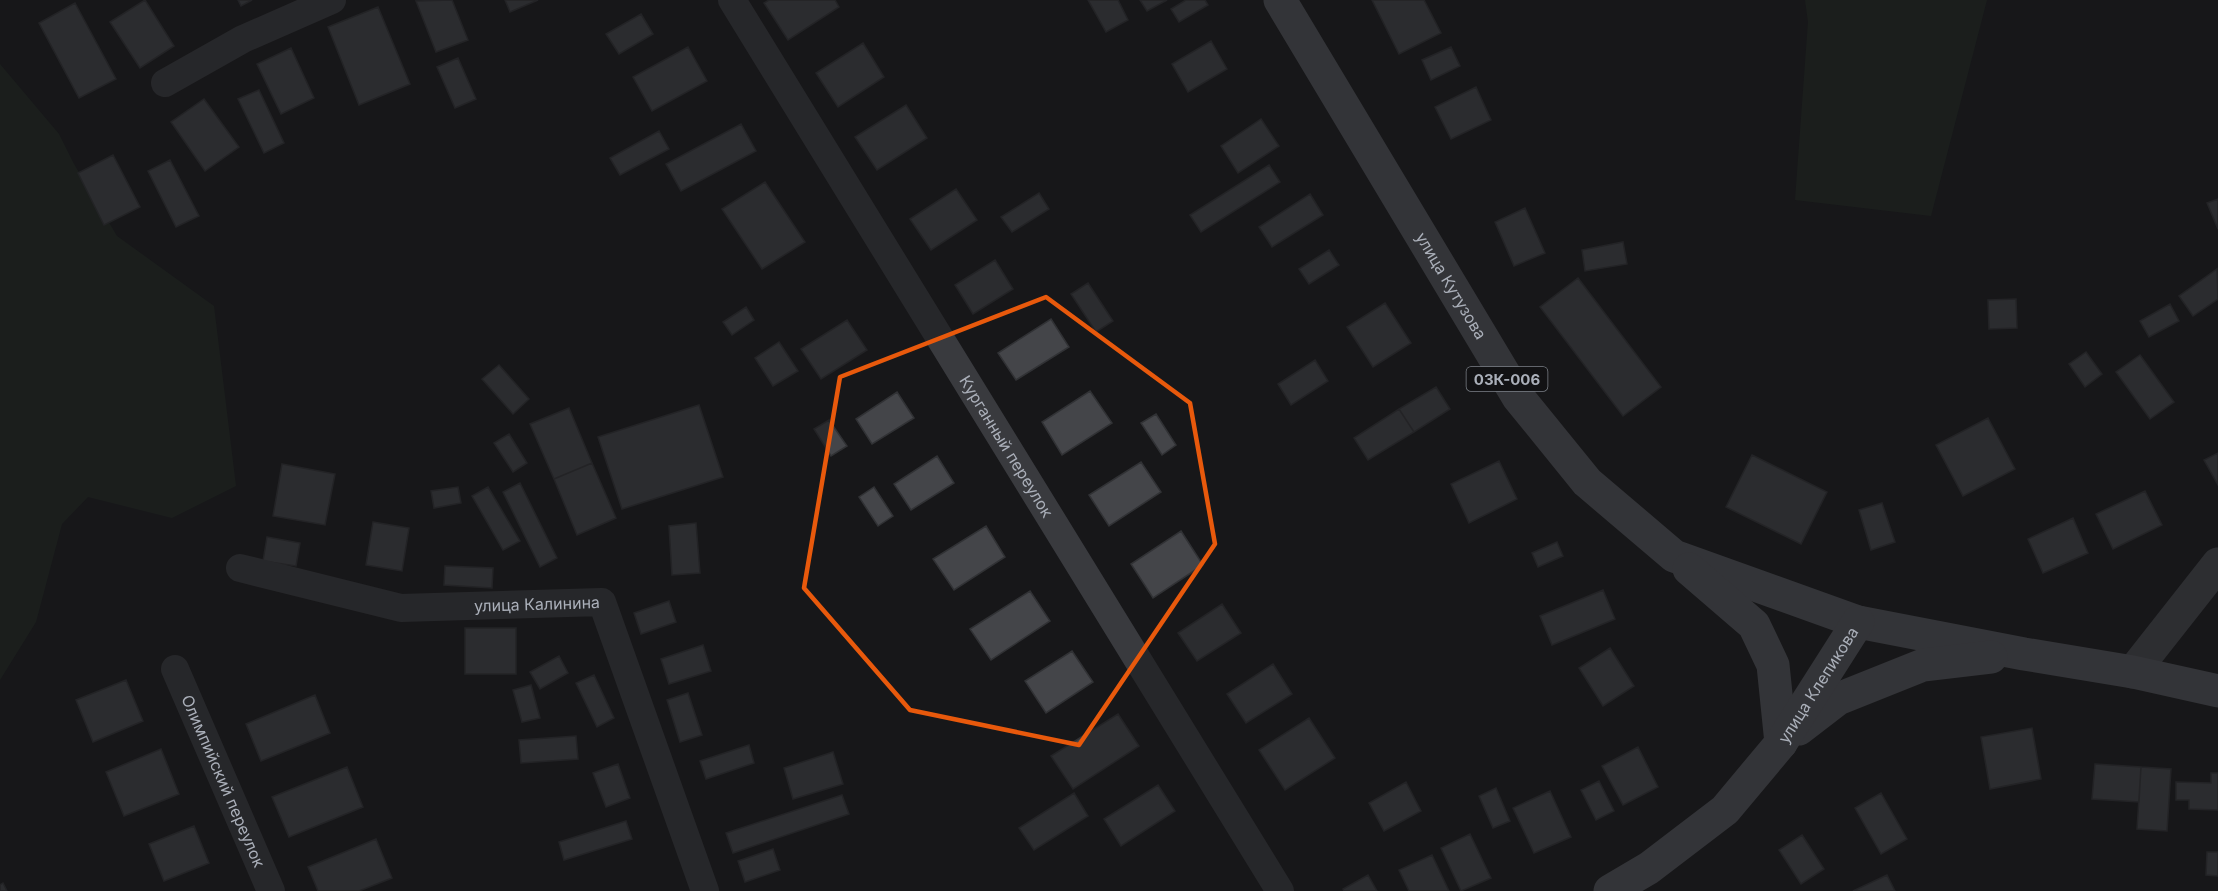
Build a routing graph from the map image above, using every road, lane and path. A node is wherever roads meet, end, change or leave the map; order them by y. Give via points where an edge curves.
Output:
1 (332, 0) edge
2 (732, 0) edge
3 (1280, 0) edge
4 (165, 82) dead end
5 (1674, 556) junction
6 (2218, 564) edge
7 (240, 568) dead end
8 (1858, 622) junction
9 (2024, 654) junction
10 (175, 669) dead end
11 (2133, 672) junction
12 (2218, 691) edge
13 (1781, 743) junction
14 (271, 891) edge
15 (705, 891) edge
16 (1280, 891) edge
17 (1610, 891) edge

1 - 4 street via 243,39
2 - 16 street, Курганный переулок
3 - 5 main road, улица Кутузова / 03К-006 via 1518,397 1587,482
5 - 8 main road, улица Кутузова / 03К-006
5 - 13 main road via 1754,625 1773,665
6 - 11 street
7 - 15 street, улица Калинина via 401,608 602,602
8 - 9 main road, улица Клепикова
8 - 13 main road, улица Клепикова
9 - 11 main road, улица Клепикова
9 - 13 main road via 1923,665 1838,699
10 - 14 street, Олимпийский переулок
11 - 12 main road, улица Клепикова
13 - 17 main road, улица Клепикова via 1725,810 1649,868

